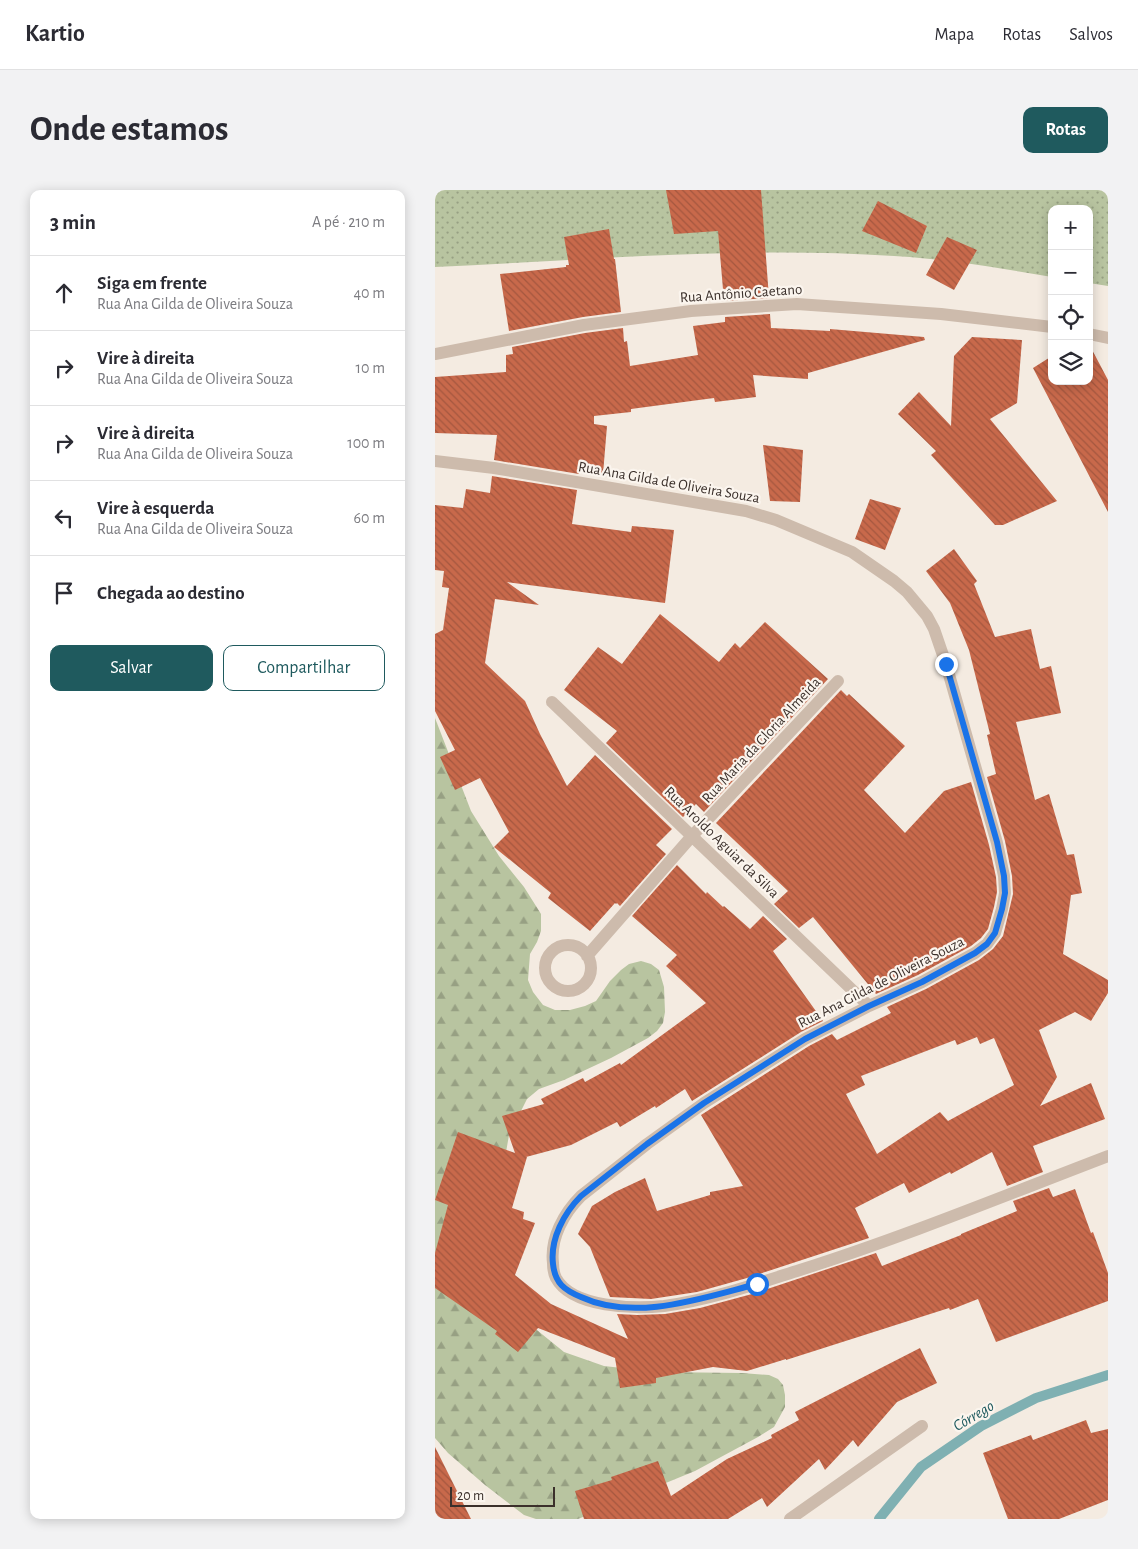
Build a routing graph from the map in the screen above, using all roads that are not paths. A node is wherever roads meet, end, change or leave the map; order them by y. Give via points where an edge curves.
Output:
1 (1048, 327) edge
2 (1093, 335) edge
3 (1108, 338) edge
4 (435, 354) edge
5 (435, 461) edge
6 (838, 681) dead end
7 (552, 702) dead end
8 (692, 836) junction
9 (587, 956) dead end
10 (869, 1006) junction
11 (1108, 1156) edge
12 (922, 1426) dead end
13 (790, 1519) edge

1 - 4 street, Rua Antônio Caetano via 932,313 797,304 584,325
2 - 3 street
5 - 10 street, Rua Ana Gilda de Oliveira Souza via 746,511 852,552 894,581 919,604 934,628 946,664 997,842 1005,893 999,922 987,944 922,982
6 - 8 street, Rua Maria da Gloria Almeida
7 - 8 street, Rua Aroldo Aguiar da Silva
8 - 9 street, Rua Maria da Gloria Almeida
8 - 10 street, Rua Aroldo Aguiar da Silva
10 - 11 street, Rua Ana Gilda de Oliveira Souza via 805,1039 704,1103 581,1196 559,1228 553,1250 555,1276 559,1283 575,1295 609,1305 641,1308 688,1302 844,1256
12 - 13 street

